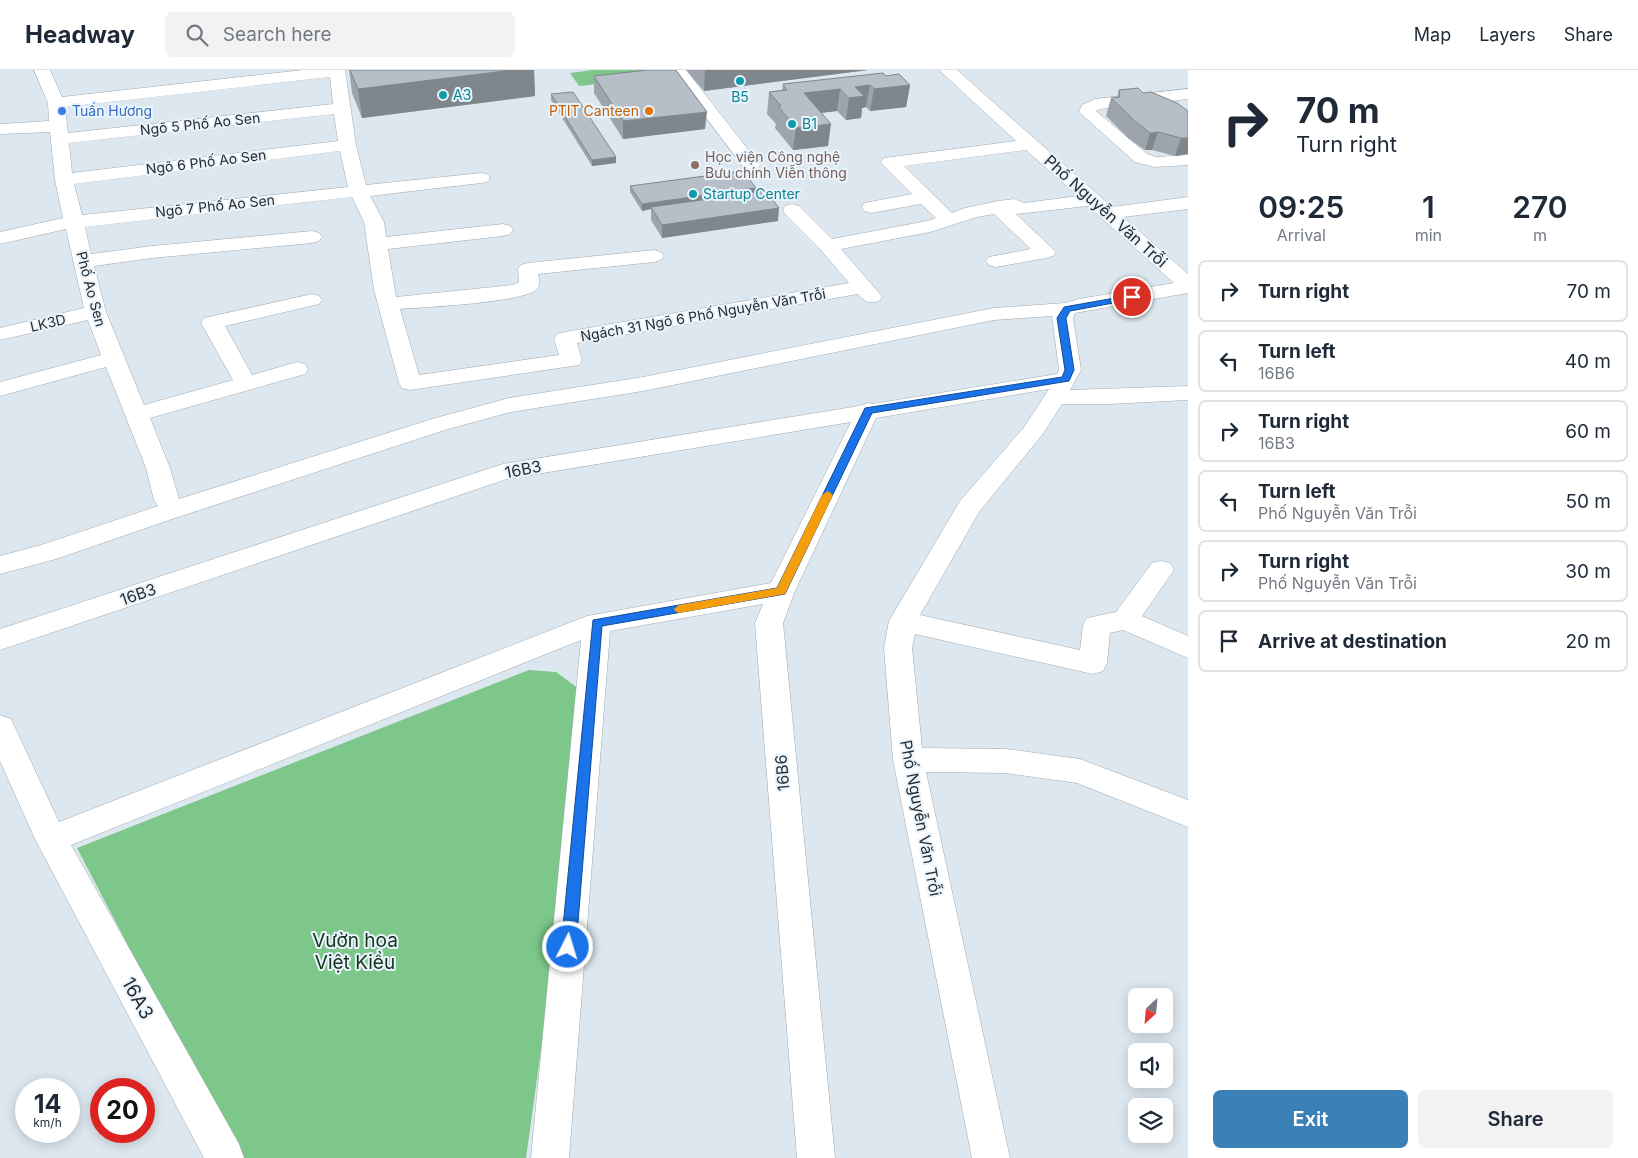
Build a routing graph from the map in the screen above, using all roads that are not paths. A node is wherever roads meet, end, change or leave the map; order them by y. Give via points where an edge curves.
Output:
1 (45, 70) edge
2 (678, 70) edge
3 (948, 70) edge
4 (337, 71) edge
5 (1188, 94) edge
6 (1155, 98) junction
7 (56, 103) junction
8 (341, 108) junction
9 (1175, 114) edge
10 (0, 129) edge
11 (59, 133) junction
12 (1031, 144) junction
13 (347, 145) junction
14 (1188, 160) edge
15 (751, 165) dead end
16 (481, 178) dead end
17 (64, 180) junction
18 (358, 191) junction
19 (926, 197) junction
20 (1188, 203) edge
21 (871, 207) dead end
22 (998, 207) junction
23 (1099, 207) junction
24 (792, 210) dead end
25 (949, 221) junction
26 (73, 222) junction
27 (503, 230) dead end
28 (312, 237) dead end
29 (0, 238) edge
30 (377, 244) junction
31 (828, 246) junction
32 (654, 256) dead end
33 (83, 261) junction
34 (996, 261) dead end
35 (1187, 283) edge
36 (312, 300) dead end
37 (388, 304) junction
38 (1067, 309) junction
39 (95, 312) junction
40 (0, 334) edge
41 (114, 358) junction
42 (297, 369) dead end
43 (246, 383) junction
44 (1060, 388) junction
45 (0, 389) edge
46 (1188, 393) edge
47 (868, 410) junction
48 (136, 415) junction
49 (167, 500) dead end
50 (0, 565) edge
51 (1161, 570) dead end
52 (781, 591) junction
53 (1125, 620) junction
54 (903, 621) junction
55 (597, 623) junction
56 (0, 640) edge
57 (1188, 648) edge
58 (0, 727) edge
59 (908, 760) junction
60 (1188, 814) edge
61 (51, 838) junction
62 (225, 1158) edge
63 (550, 1158) edge
64 (816, 1158) edge
65 (991, 1158) edge

1 - 7 street, Phố Ao Sen
2 - 15 street
3 - 12 street, Phố Nguyễn Văn Trỗi
4 - 7 street
4 - 8 street
5 - 6 street
6 - 9 street
6 - 14 street via 1095,104 1087,112 1141,158 1171,163
7 - 11 street, Phố Ao Sen
8 - 11 street, Ngõ 5 Phố Ao Sen
8 - 13 street
10 - 11 street, Ngõ 5 Phố Ao Sen
11 - 17 street, Phố Ao Sen
12 - 19 street via 890,162
12 - 23 street, Phố Nguyễn Văn Trỗi
13 - 17 street, Ngõ 6 Phố Ao Sen
13 - 18 street
16 - 18 street, Ngõ 7 Phố Ao Sen
17 - 26 street, Phố Ao Sen
18 - 26 street, Ngõ 7 Phố Ao Sen
18 - 30 street via 374,222
19 - 21 street
19 - 25 street
20 - 23 street
22 - 23 street via 1014,205 1020,210
22 - 25 street
22 - 34 street via 1046,252
23 - 35 street, Phố Nguyễn Văn Trỗi
24 - 31 street
25 - 31 street
26 - 29 street, Ngõ 7 Phố Ao Sen
26 - 33 street, Phố Ao Sen
27 - 30 street
28 - 33 street
30 - 37 street
31 - 37 street, Ngách 31 Ngõ 6 Phố Nguyễn Văn Trỗi via 868,292 565,339 571,360 410,383
32 - 37 street via 528,269 528,285 518,291
33 - 39 street, Phố Ao Sen
35 - 38 street, Phố Nguyễn Văn Trỗi via 1183,288 1167,292
36 - 43 street via 212,323
38 - 44 street, Phố Nguyễn Văn Trỗi via 1062,318 1070,370
38 - 50 street via 994,314 643,384 509,405 440,424 47,553
39 - 40 street, LK3D
39 - 41 street, Phố Ao Sen
41 - 45 street
41 - 48 street, Phố Ao Sen
42 - 43 street
43 - 48 street
44 - 46 street, 16B3 via 1109,398
44 - 47 street, 16B3
44 - 54 street, Phố Nguyễn Văn Trỗi via 1034,430 969,507
47 - 52 street, 16B6
47 - 56 street, 16B3 via 503,472
48 - 49 street, Phố Ao Sen via 158,468
51 - 53 street
52 - 55 street
52 - 64 street, 16B6 via 769,623
53 - 54 street via 1097,625 1092,663
53 - 57 street
54 - 59 street, Phố Nguyễn Văn Trỗi via 898,648
55 - 61 street
55 - 63 street
58 - 61 street, 16A3
59 - 60 street via 1006,761 1080,771
59 - 65 street, Phố Nguyễn Văn Trỗi
61 - 62 street, 16A3

